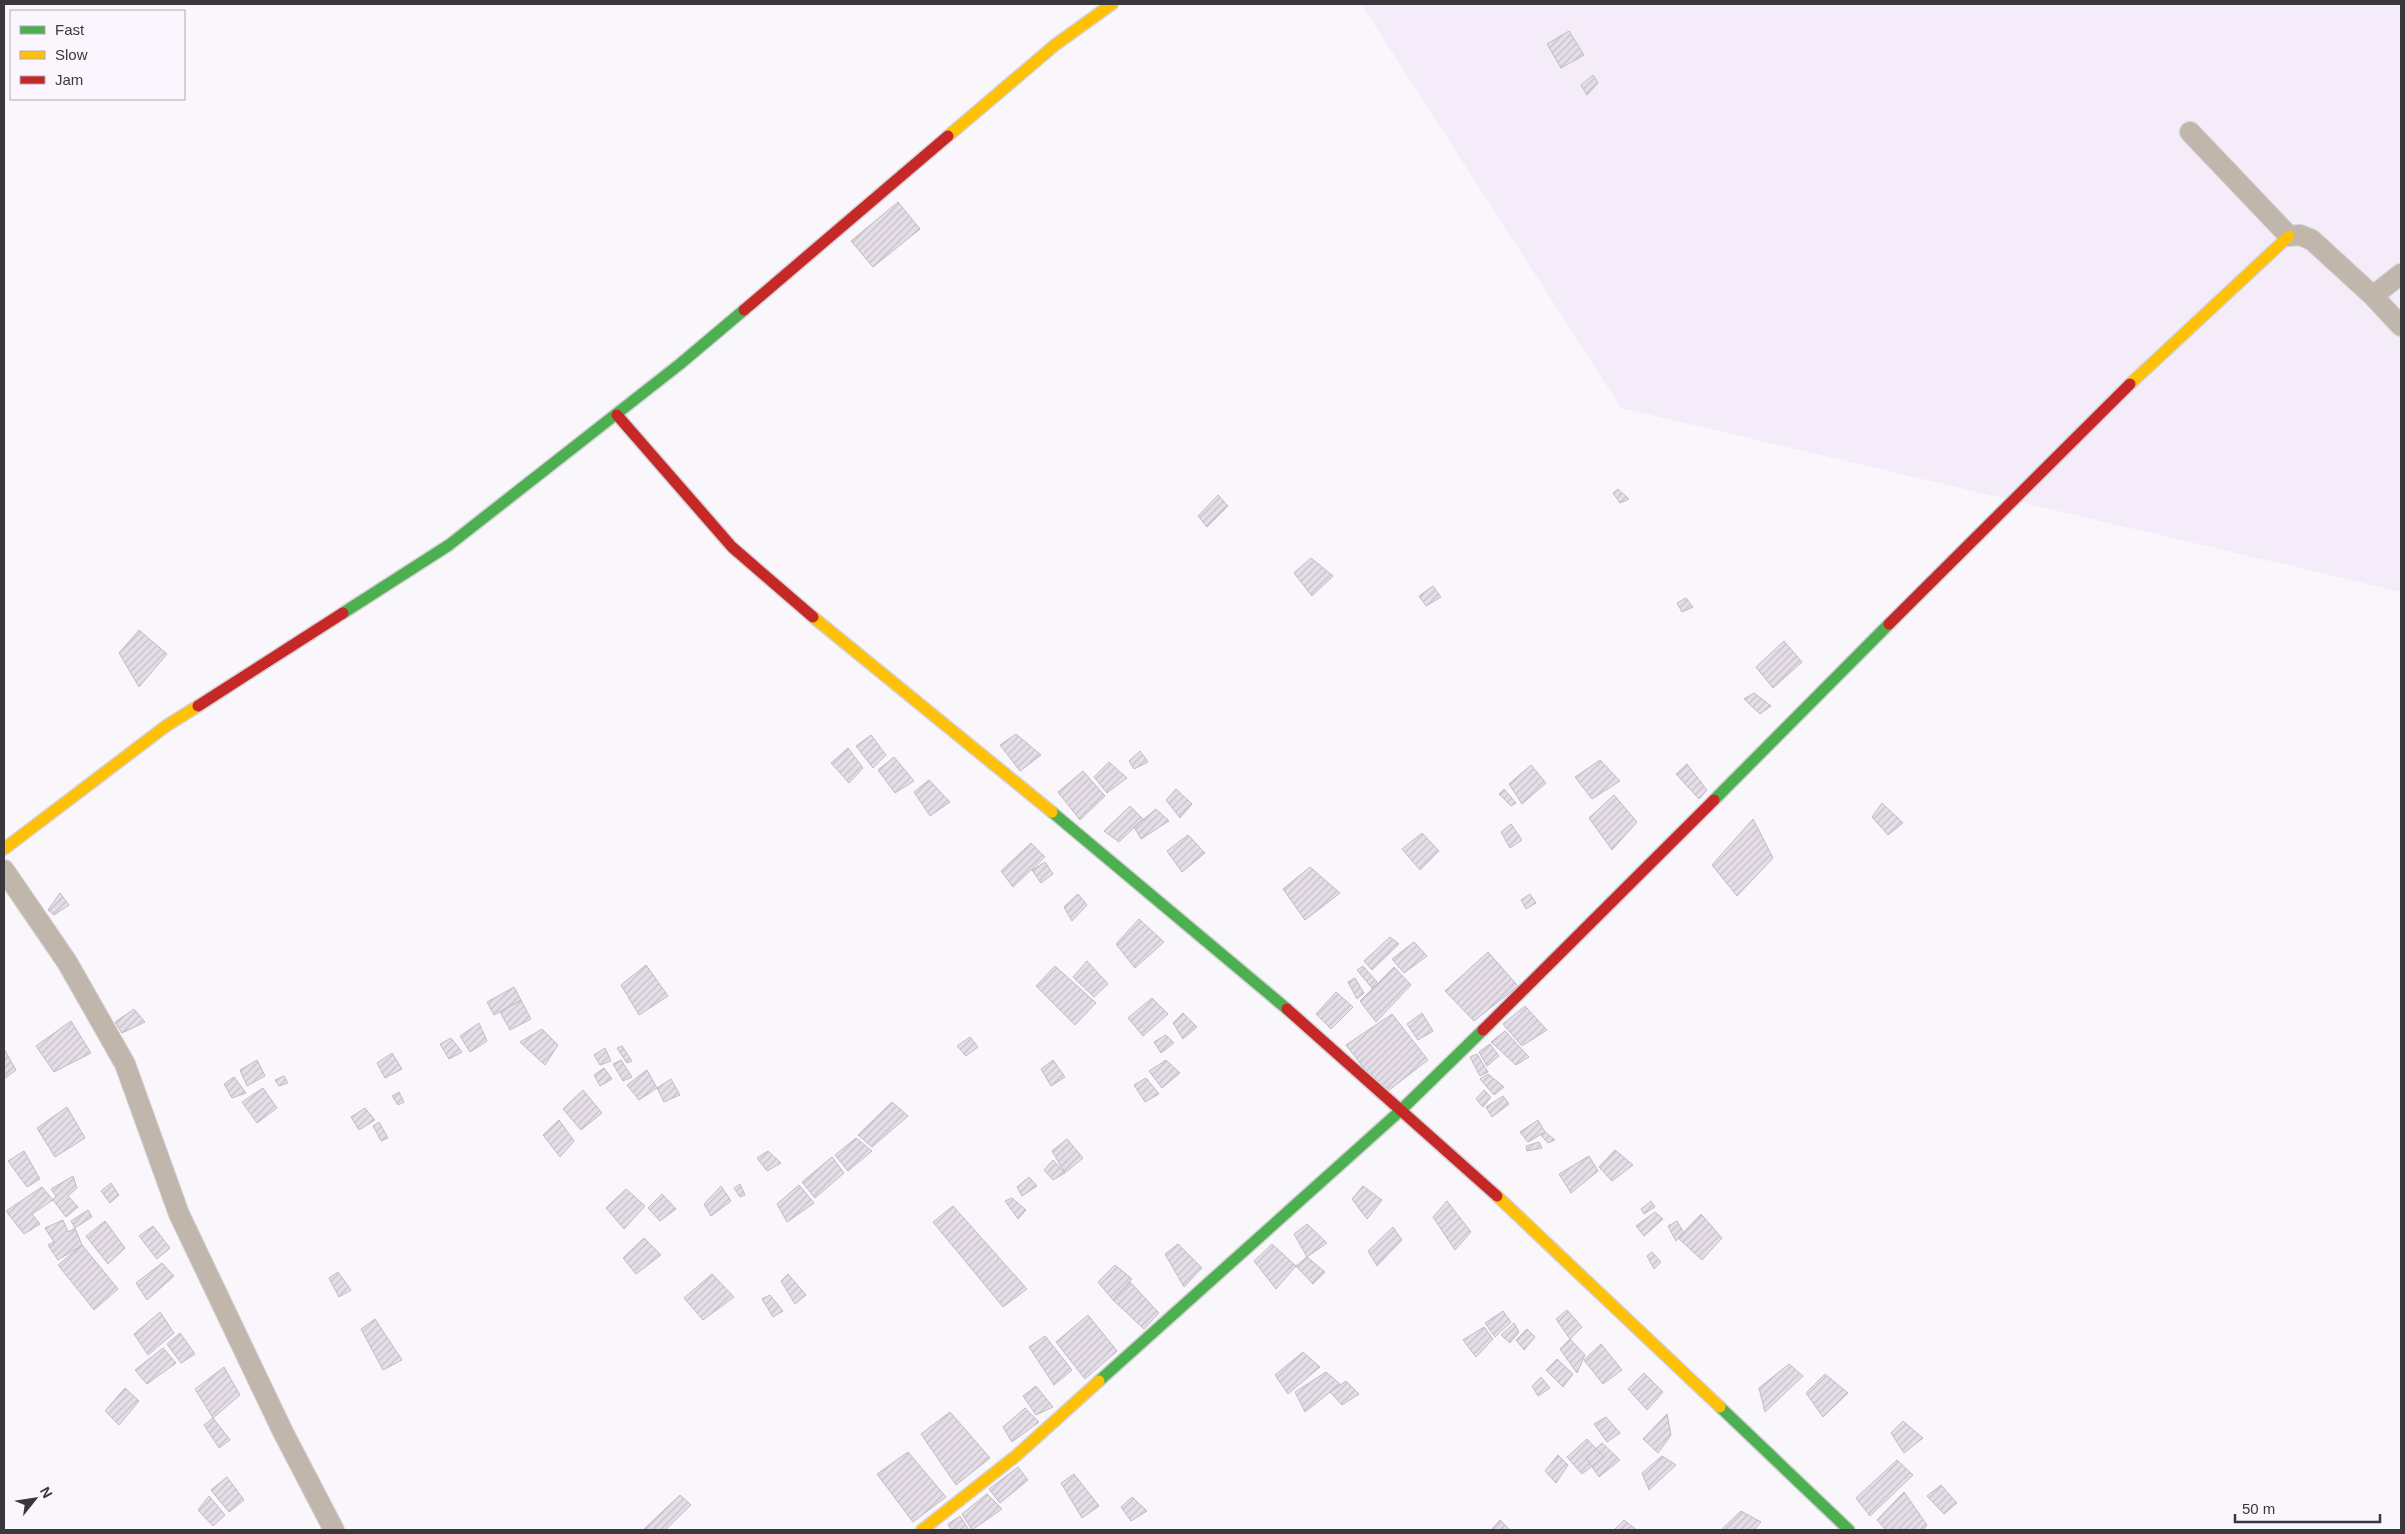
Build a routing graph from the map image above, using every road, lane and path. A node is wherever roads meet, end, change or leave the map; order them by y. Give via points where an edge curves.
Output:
1 (1112, 4) edge
2 (2190, 132) dead end
3 (2289, 236) junction
4 (2401, 274) edge
5 (2373, 296) junction
6 (2401, 326) edge
7 (617, 415) junction
8 (4, 849) edge
9 (4, 870) edge
10 (1400, 1111) junction
11 (334, 1530) edge
12 (922, 1530) edge
13 (1849, 1530) edge

1 - 7 street via 1055,45
2 - 3 street
3 - 5 street via 2300,234 2312,240
3 - 10 street via 2097,415 1551,964
4 - 5 street
5 - 6 street
7 - 8 street via 449,545 166,726
7 - 10 street via 732,547 847,647 1197,931
9 - 11 street via 67,962 125,1064 179,1214 282,1432
10 - 12 street via 1017,1455
10 - 13 street via 1518,1215

